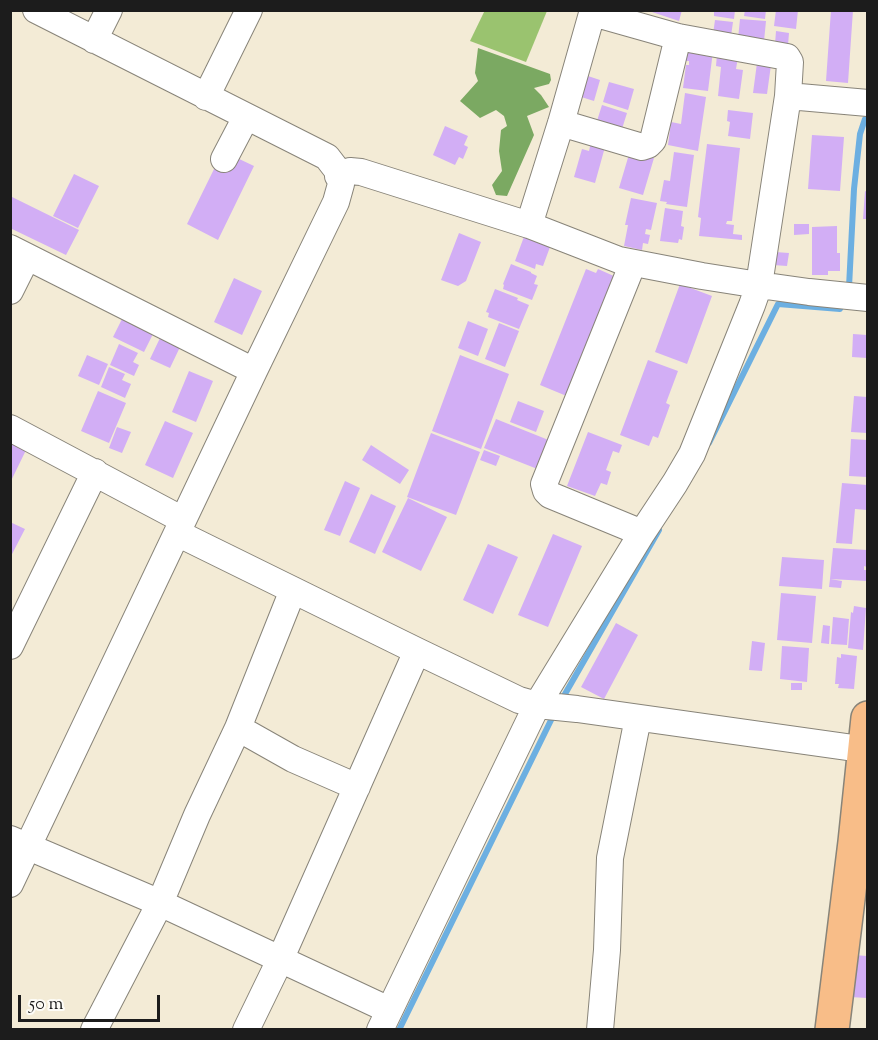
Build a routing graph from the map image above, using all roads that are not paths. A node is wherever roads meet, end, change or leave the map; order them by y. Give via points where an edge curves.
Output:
1 (36, 10) edge
2 (109, 10) edge
3 (249, 10) edge
4 (593, 12) edge
5 (678, 37) junction
6 (94, 40) junction
7 (207, 96) junction
8 (788, 96) junction
9 (867, 103) edge
10 (246, 117) junction
11 (561, 123) junction
12 (224, 159) dead end
13 (338, 176) junction
14 (529, 225) junction
15 (19, 252) edge
16 (633, 263) junction
17 (759, 285) junction
18 (10, 291) edge
19 (855, 296) edge
20 (254, 371) junction
21 (10, 428) edge
22 (95, 472) junction
23 (180, 527) junction
24 (642, 533) junction
25 (293, 590) junction
26 (10, 646) edge
27 (417, 651) junction
28 (537, 705) junction
29 (638, 718) junction
30 (238, 728) junction
31 (866, 739) edge
32 (357, 786) junction
33 (19, 842) edge
34 (10, 884) edge
35 (160, 903) junction
36 (280, 960) junction
37 (385, 1020) edge
38 (94, 1029) edge
39 (246, 1029) edge
40 (600, 1029) edge
41 (832, 1029) edge

1 - 6 street
2 - 6 street
3 - 7 street
4 - 5 street
4 - 11 street
5 - 8 street via 787,57
5 - 11 street via 653,140 648,145 642,147
6 - 7 street
7 - 10 street
8 - 9 street
8 - 17 street
10 - 12 street
10 - 13 street via 327,157
11 - 14 street
13 - 14 street via 361,172
13 - 20 street via 341,184 336,202
14 - 16 street
15 - 18 street
15 - 20 street
16 - 17 street
16 - 24 street via 544,484 550,495
17 - 19 street
17 - 24 street via 692,454
20 - 23 street
21 - 22 street
22 - 23 street
22 - 26 street
23 - 25 street
23 - 33 street
24 - 28 street
25 - 27 street
25 - 30 street
27 - 28 street
27 - 32 street
28 - 29 street
28 - 37 street
29 - 31 street
29 - 40 street via 610,858
30 - 32 street via 293,759
30 - 35 street
31 - 41 main road
32 - 36 street
33 - 34 street
33 - 35 street
35 - 36 street
35 - 38 street
36 - 37 street
36 - 39 street

